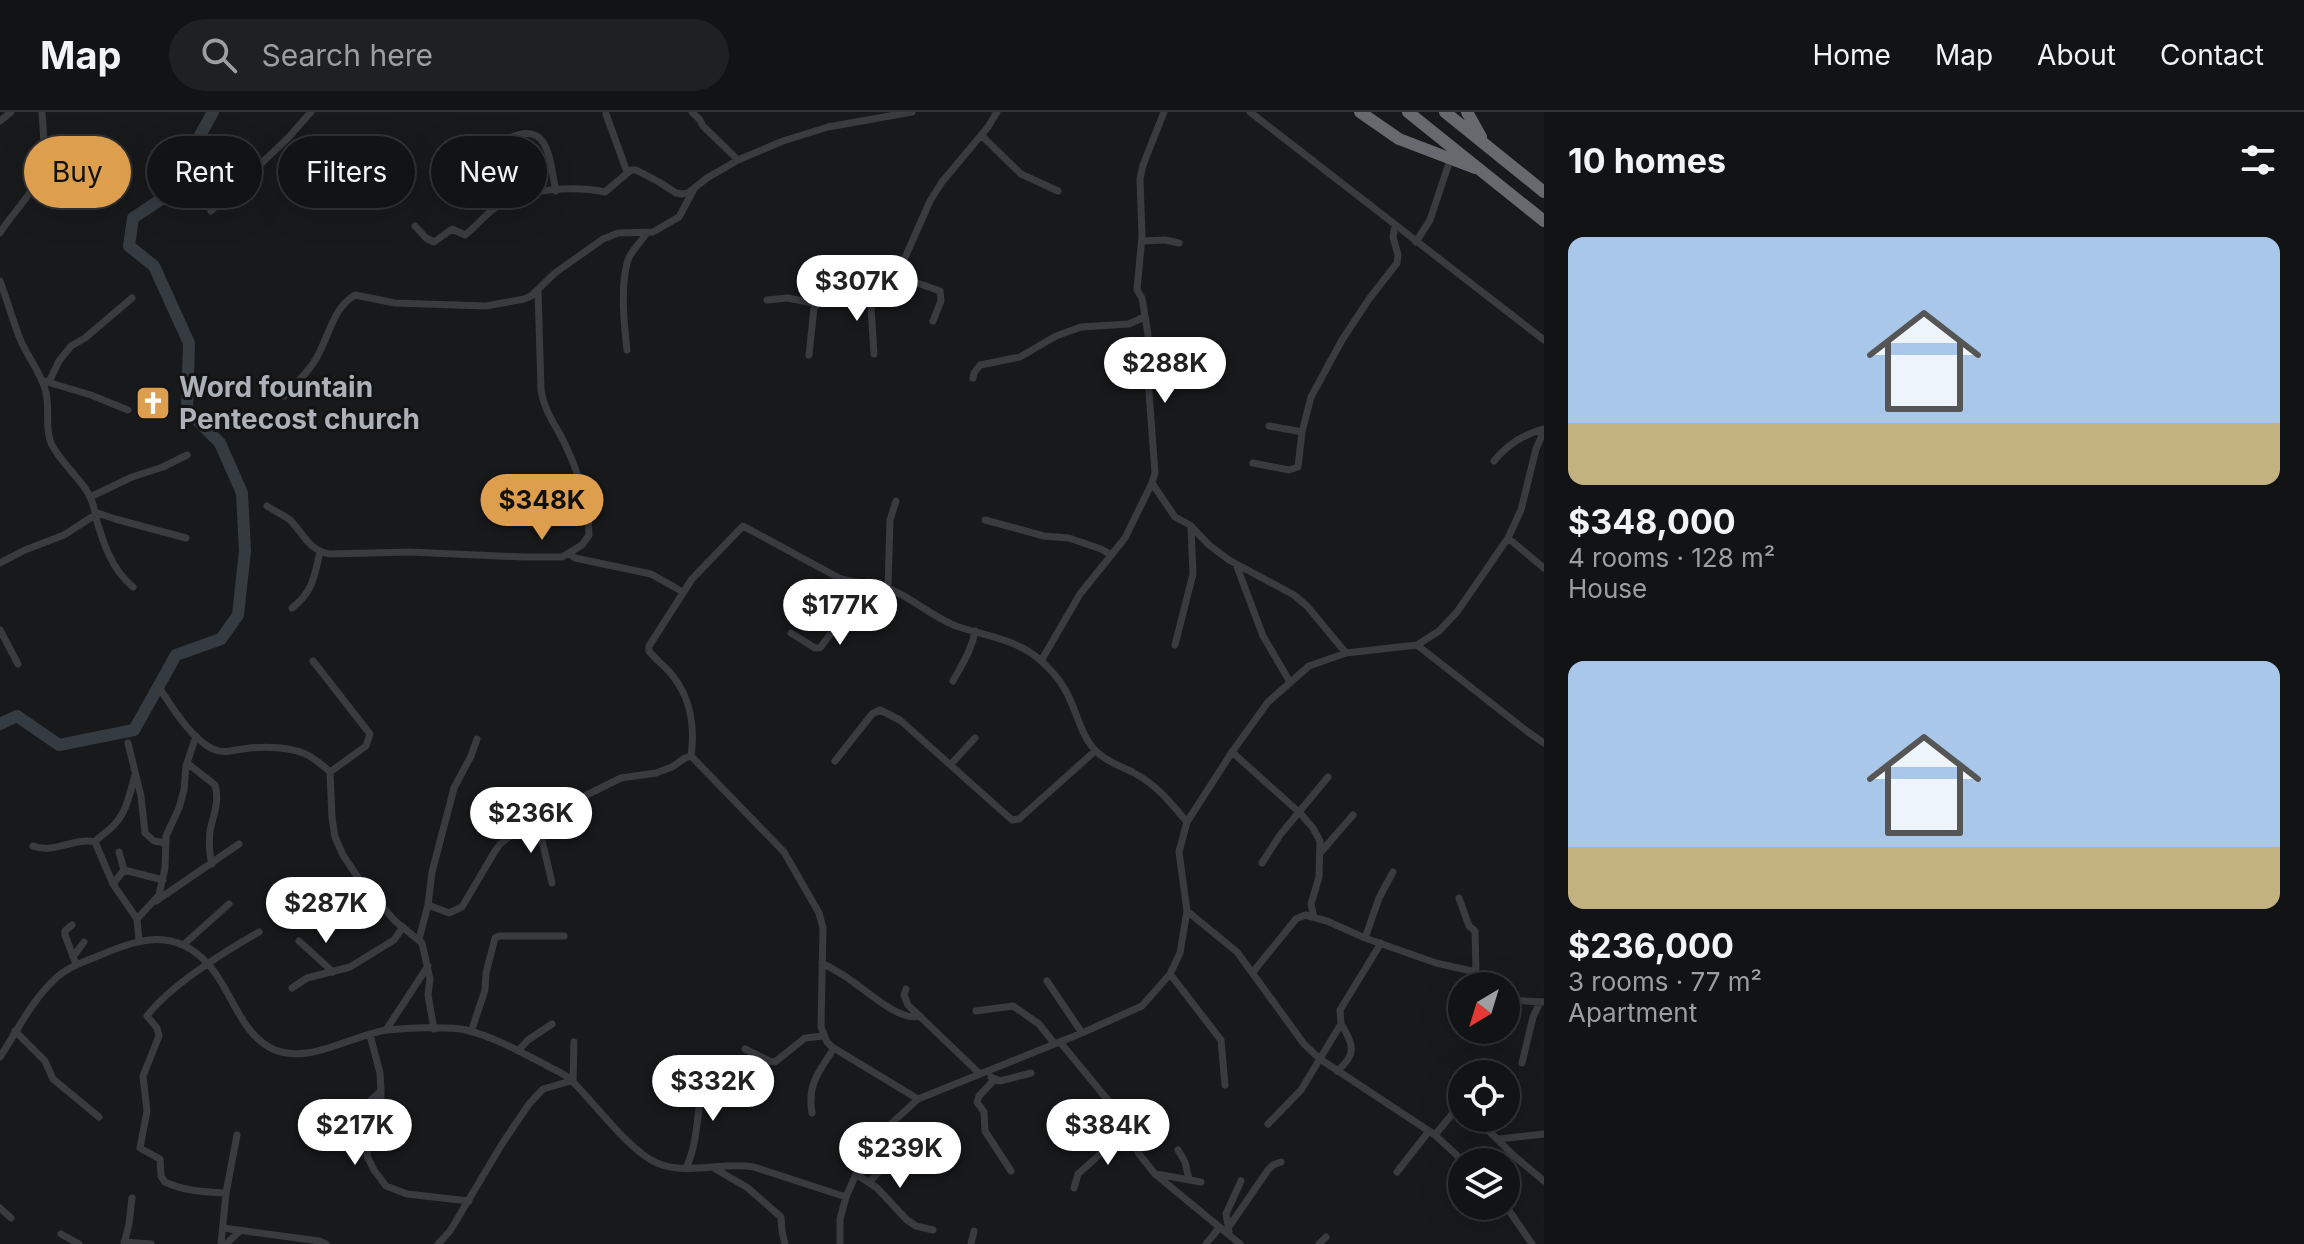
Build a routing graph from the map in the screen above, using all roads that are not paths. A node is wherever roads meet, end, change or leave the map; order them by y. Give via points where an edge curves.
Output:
1 (11, 112) edge
2 (42, 112) edge
3 (311, 112) edge
4 (692, 112) edge
5 (912, 112) edge
6 (997, 112) edge
7 (1164, 112) edge
8 (1250, 112) edge
9 (1360, 112) edge
10 (1408, 112) edge
11 (1445, 112) edge
12 (1467, 112) edge
13 (606, 114) dead end
14 (0, 121) edge
15 (981, 135) junction
16 (513, 136) edge
17 (538, 136) edge
18 (1485, 144) junction
19 (547, 151) edge
20 (738, 160) junction
21 (1450, 160) junction
22 (1481, 170) junction
23 (627, 172) junction
24 (694, 189) junction
25 (556, 191) junction
26 (1058, 191) dead end
27 (1544, 192) edge
28 (211, 211) dead end
29 (1544, 221) edge
30 (1395, 225) junction
31 (415, 226) dead end
32 (0, 233) edge
33 (646, 234) junction
34 (1142, 241) junction
35 (1416, 242) junction
36 (1179, 243) dead end
37 (895, 275) junction
38 (0, 281) edge
39 (538, 290) junction
40 (870, 291) junction
41 (132, 298) dead end
42 (767, 300) dead end
43 (817, 304) junction
44 (1144, 317) junction
45 (933, 321) dead end
46 (1544, 340) edge
47 (627, 350) dead end
48 (874, 354) dead end
49 (809, 355) dead end
50 (973, 378) dead end
51 (46, 381) junction
52 (284, 396) dead end
53 (128, 410) dead end
54 (1269, 426) dead end
55 (1544, 430) edge
56 (1302, 432) junction
57 (187, 455) dead end
58 (1494, 461) dead end
59 (1253, 463) dead end
60 (1152, 483) junction
61 (90, 497) junction
62 (896, 501) dead end
63 (267, 506) dead end
64 (95, 514) junction
65 (985, 520) dead end
66 (1190, 525) junction
67 (186, 538) dead end
68 (1508, 538) junction
69 (320, 552) junction
70 (570, 554) junction
71 (1111, 555) junction
72 (1, 560) edge
73 (1236, 564) junction
74 (1544, 568) edge
75 (869, 582) junction
76 (133, 587) dead end
77 (888, 588) junction
78 (683, 592) junction
79 (292, 608) dead end
80 (0, 630) edge
81 (975, 631) junction
82 (791, 633) dead end
83 (1175, 645) dead end
84 (1417, 645) junction
85 (1346, 653) junction
86 (313, 661) dead end
87 (1041, 661) junction
88 (18, 664) dead end
89 (953, 681) dead end
90 (1290, 682) junction
91 (160, 689) dead end
92 (196, 736) junction
93 (975, 738) dead end
94 (477, 739) dead end
95 (128, 743) dead end
96 (1544, 743) edge
97 (1095, 751) junction
98 (1232, 752) junction
99 (691, 756) junction
100 (835, 761) dead end
101 (187, 763) junction
102 (951, 764) junction
103 (330, 772) junction
104 (135, 775) junction
105 (1328, 777) dead end
106 (1300, 813) junction
107 (1353, 815) dead end
108 (537, 819) junction
109 (1187, 822) junction
110 (95, 842) junction
111 (166, 843) junction
112 (239, 844) dead end
113 (33, 846) dead end
114 (119, 852) dead end
115 (1321, 852) junction
116 (1262, 863) dead end
117 (212, 864) junction
118 (124, 870) junction
119 (1393, 872) dead end
120 (163, 880) junction
121 (552, 883) dead end
122 (113, 884) junction
123 (1459, 898) dead end
124 (156, 901) junction
125 (229, 904) dead end
126 (428, 905) junction
127 (1187, 911) junction
128 (1314, 917) junction
129 (137, 919) junction
130 (72, 925) dead end
131 (403, 927) junction
132 (259, 932) dead end
133 (564, 936) dead end
134 (1365, 938) junction
135 (419, 939) junction
136 (139, 940) junction
137 (299, 941) dead end
138 (84, 942) dead end
139 (1381, 943) junction
140 (183, 945) junction
141 (74, 960) junction
142 (822, 963) junction
143 (208, 964) junction
144 (428, 966) junction
145 (333, 972) junction
146 (1253, 972) junction
147 (1476, 972) joint
148 (1170, 974) junction
149 (1047, 981) dead end
150 (292, 988) dead end
151 (906, 989) dead end
152 (428, 995) junction
153 (406, 1001) junction
154 (1520, 1001) edge
155 (1542, 1002) edge
156 (976, 1011) dead end
157 (920, 1016) junction
158 (552, 1024) dead end
159 (1341, 1024) junction
160 (434, 1029) junction
161 (386, 1030) junction
162 (15, 1031) junction
163 (471, 1032) junction
164 (1082, 1033) junction
165 (370, 1035) junction
166 (823, 1036) junction
167 (574, 1042) dead end
168 (1057, 1042) junction
169 (834, 1048) junction
170 (745, 1049) dead end
171 (518, 1051) junction
172 (1, 1054) edge
173 (1320, 1059) junction
174 (711, 1063) dead end
175 (1522, 1063) dead end
176 (1337, 1071) junction
177 (984, 1073) junction
178 (1031, 1073) dead end
179 (994, 1080) junction
180 (572, 1082) junction
181 (1225, 1085) dead end
182 (381, 1091) junction
183 (918, 1099) junction
184 (812, 1113) dead end
185 (99, 1117) dead end
186 (1448, 1118) edge
187 (1268, 1124) dead end
188 (337, 1130) dead end
189 (1491, 1132) edge
190 (1432, 1133) junction
191 (1544, 1134) edge
192 (237, 1135) dead end
193 (881, 1137) junction
194 (1129, 1137) junction
195 (1499, 1139) junction
196 (1449, 1148) edge
197 (1178, 1150) dead end
198 (1281, 1162) dead end
199 (710, 1166) junction
200 (686, 1168) junction
201 (1011, 1171) dead end
202 (1397, 1172) dead end
203 (856, 1174) junction
204 (1155, 1174) junction
205 (1189, 1179) junction
206 (1241, 1181) dead end
207 (1544, 1181) edge
208 (869, 1182) junction
209 (1201, 1182) dead end
210 (1074, 1188) dead end
211 (226, 1193) junction
212 (846, 1197) junction
213 (132, 1198) dead end
214 (469, 1201) junction
215 (0, 1208) edge
216 (11, 1218) dead end
217 (1516, 1220) edge
218 (223, 1228) junction
219 (933, 1230) dead end
220 (240, 1231) junction
221 (974, 1231) dead end
222 (1226, 1231) junction
223 (61, 1234) dead end
224 (1326, 1237) dead end
225 (443, 1242) edge
226 (124, 1243) edge
227 (79, 1244) edge
228 (151, 1244) edge
229 (223, 1244) edge
230 (326, 1244) edge
231 (785, 1244) edge
232 (840, 1244) edge
233 (971, 1244) edge
234 (1206, 1244) edge
235 (1240, 1244) edge
236 (1319, 1244) edge
237 (1532, 1244) edge

1 - 14 street
2 - 32 street via 41,168
3 - 28 street
4 - 20 street
5 - 20 street via 814,131
6 - 15 street
7 - 34 street via 1140,179
8 - 30 street
9 - 21 highway via 1399,139
10 - 22 highway
11 - 18 highway
12 - 18 highway
13 - 23 street
15 - 26 street via 1021,174
15 - 37 street via 930,201
16 - 17 street
18 - 27 highway
19 - 25 street
20 - 24 street
21 - 22 highway
21 - 35 street via 1430,220
22 - 29 highway
23 - 24 street via 636,170 679,194
23 - 25 street via 609,191
24 - 33 street via 679,217
25 - 31 street via 506,201 465,235 452,229 434,242
30 - 35 street
30 - 56 street via 1397,263 1342,340 1311,397
33 - 39 street via 618,233 603,239
33 - 47 street via 629,257 625,275
34 - 36 street
34 - 44 street via 1137,290
35 - 46 street
37 - 40 street
37 - 45 street via 940,291
38 - 51 street via 20,337
39 - 52 street via 524,299 486,306 395,303 355,295 340,310 316,359
39 - 70 street via 543,402 581,482 589,518 589,535
40 - 43 street
40 - 48 street
41 - 51 street via 71,346
42 - 43 street
43 - 49 street
44 - 50 street via 1129,324 1081,327 1020,357 980,365
44 - 60 street
51 - 53 street
51 - 61 street via 47,430 53,446
54 - 56 street
55 - 58 street via 1506,446
55 - 68 street
56 - 59 street via 1298,467
57 - 61 street
60 - 66 street via 1175,517
60 - 71 street
61 - 64 street
62 - 77 street via 890,520
63 - 69 street via 289,519
64 - 67 street
64 - 72 street via 64,535
64 - 76 street via 115,568
65 - 71 street via 1069,538
66 - 73 street
66 - 83 street via 1194,565
68 - 74 street
68 - 84 street via 1457,612
69 - 70 street
69 - 79 street via 314,581
70 - 78 street via 651,574
71 - 87 street via 1080,594
73 - 85 street via 1294,595
73 - 90 street via 1263,636
75 - 77 street
75 - 78 street via 839,578 743,526
75 - 82 street via 820,648
77 - 81 street via 943,620
78 - 99 street via 649,651 685,696 693,725
80 - 88 street
81 - 87 street
81 - 89 street via 972,648
84 - 85 street
84 - 96 street
85 - 90 street via 1309,666
86 - 103 street via 370,734 366,746
87 - 97 street via 1064,687
90 - 98 street via 1268,702
91 - 92 street
92 - 101 street
92 - 103 street via 224,752 297,751
93 - 102 street
94 - 126 street via 454,788
95 - 104 street
97 - 102 street via 1012,820
97 - 109 street via 1164,793
98 - 106 street
98 - 109 street
99 - 108 street via 656,773 621,778
99 - 142 street via 784,852 822,919
100 - 102 street via 880,710 900,720
101 - 111 street via 182,799
101 - 117 street via 217,790
103 - 131 street via 332,818 343,855
104 - 110 street via 123,813
104 - 111 street via 145,833
105 - 106 street
106 - 115 street via 1320,841
106 - 116 street
107 - 115 street
108 - 121 street
108 - 126 street via 500,844 458,911
109 - 127 street via 1179,852
110 - 113 street via 50,849
110 - 122 street
111 - 120 street
112 - 117 street
114 - 118 street
115 - 128 street via 1311,904
117 - 124 street
118 - 120 street
118 - 122 street
119 - 134 street
120 - 124 street
122 - 129 street
123 - 147 street via 1475,931
124 - 129 street
125 - 140 street
126 - 135 street
127 - 146 street
127 - 148 street via 1180,953
128 - 134 street
128 - 146 street via 1296,919
129 - 136 street
130 - 141 street via 65,935
131 - 135 street
131 - 145 street via 377,951
132 - 143 street
133 - 163 street via 495,938
134 - 139 street
135 - 144 street
136 - 140 street
136 - 141 street
137 - 145 street
138 - 141 street
139 - 147 street
139 - 159 street via 1340,1010
140 - 143 street
141 - 162 street
142 - 157 street via 881,1002 909,1017
142 - 166 street
143 - 165 street via 248,1028 277,1051 316,1051
143 - 211 street via 147,1016 159,1036 143,1076 147,1111 139,1145 160,1159 165,1182 192,1191
144 - 152 street
144 - 153 street
145 - 150 street
146 - 173 street
148 - 164 street via 1142,1006
148 - 181 street via 1221,1040
149 - 164 street
151 - 157 street via 905,1001
152 - 153 street
152 - 160 street
153 - 161 street
154 - 155 street
155 - 175 street
156 - 168 street via 1013,1006
157 - 177 street
158 - 171 street
159 - 173 street
159 - 176 street via 1353,1049
160 - 161 street
160 - 163 street
161 - 165 street
162 - 172 street
162 - 185 street via 45,1061 53,1079
163 - 171 street
164 - 168 street
165 - 182 street
166 - 169 street
166 - 170 street via 805,1038 775,1062
167 - 180 street
168 - 177 street
168 - 194 street via 1111,1104
169 - 183 street
169 - 184 street via 810,1090
171 - 180 street
173 - 176 street
173 - 187 street via 1301,1090
174 - 200 street
176 - 190 street
177 - 179 street
177 - 183 street
178 - 179 street
179 - 201 street via 977,1102 984,1112 985,1131
180 - 200 street via 644,1155
180 - 214 street via 543,1089 529,1104
182 - 188 street
182 - 214 street via 367,1156 386,1186 407,1194
183 - 193 street
186 - 190 street
189 - 195 street
190 - 196 street
190 - 202 street
191 - 195 street
192 - 211 street
193 - 203 street
193 - 208 street via 887,1153
194 - 204 street
194 - 210 street via 1108,1147 1078,1174
195 - 207 street
197 - 205 street
198 - 222 street via 1268,1170
199 - 200 street
199 - 212 street via 754,1167
199 - 231 street via 748,1188 781,1217
203 - 208 street
203 - 212 street
204 - 205 street
204 - 222 street
205 - 209 street
206 - 222 street via 1226,1214
208 - 219 street via 907,1220
211 - 218 street
212 - 232 street
213 - 226 street
214 - 225 street
215 - 216 street
217 - 237 street
218 - 220 street
218 - 229 street
220 - 229 street
220 - 230 street
221 - 233 street
222 - 234 street
222 - 235 street
223 - 227 street
224 - 236 street
226 - 228 street

